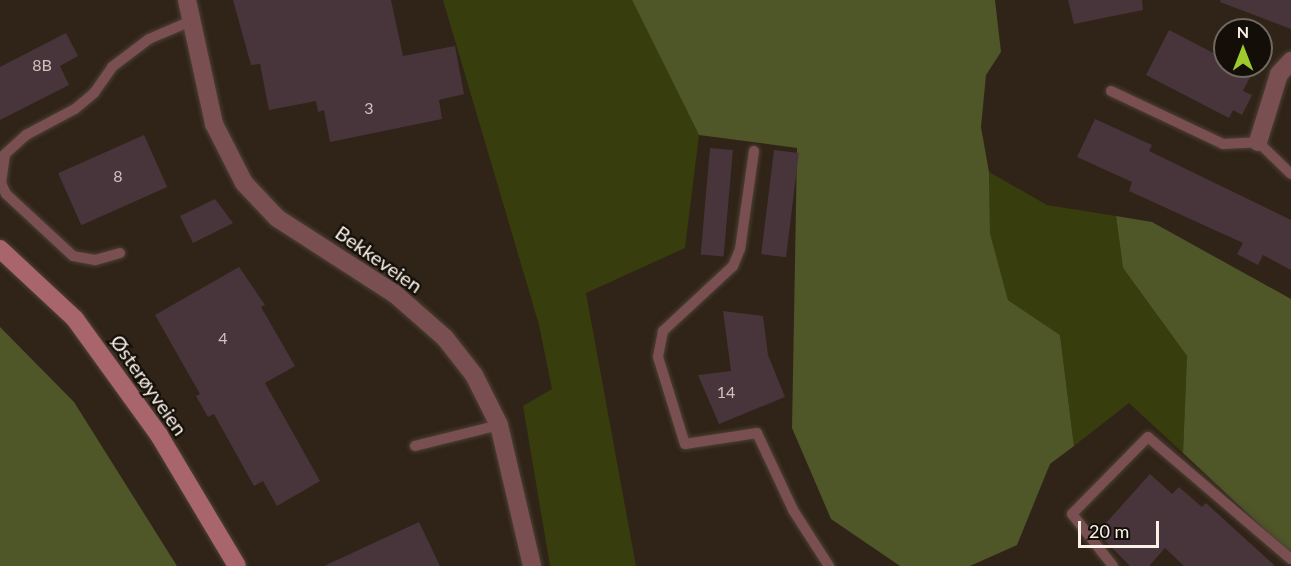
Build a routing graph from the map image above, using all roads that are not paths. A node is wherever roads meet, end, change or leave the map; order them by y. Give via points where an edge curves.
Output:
1 (187, 0) edge
2 (191, 21) junction
3 (1291, 61) edge
4 (1111, 91) dead end
5 (1258, 142) junction
6 (754, 151) dead end
7 (1291, 174) edge
8 (0, 249) edge
9 (120, 253) dead end
10 (499, 425) junction
11 (415, 446) dead end
12 (1291, 559) edge
13 (237, 566) edge
14 (532, 566) edge
15 (829, 566) edge
16 (1113, 566) edge

1 - 2 street, Bekkeveien
2 - 9 lane via 149,39 112,67 94,93 26,135 5,154 1,183 6,194 73,256 95,260
2 - 10 street, Bekkeveien via 214,124 244,183 277,218 395,294 445,338 474,375
3 - 5 street via 1279,74
4 - 5 lane via 1223,144
5 - 7 lane
6 - 15 lane via 740,249 733,266 663,331 658,357 685,444 757,433 793,510
8 - 13 main road, Østerøyveien via 75,319 159,435
10 - 11 lane
10 - 14 street, Bekkeveien
12 - 16 lane via 1148,437 1072,514

